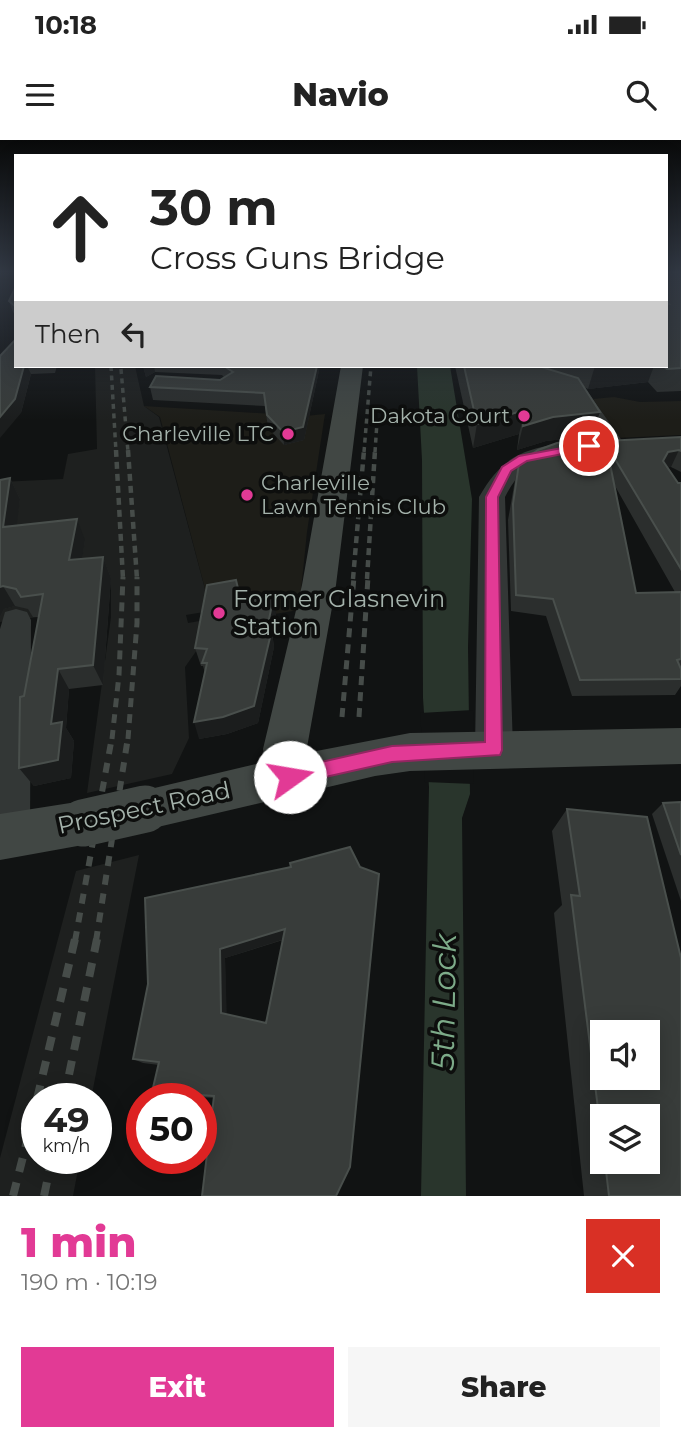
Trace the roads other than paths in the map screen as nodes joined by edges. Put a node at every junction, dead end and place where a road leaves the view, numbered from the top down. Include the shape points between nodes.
1 (352, 368) edge
2 (513, 368) edge
3 (16, 620) dead end
4 (681, 746) edge
5 (494, 750) junction
6 (290, 777) junction
7 (4, 836) edge

1 - 6 street via 319,584 284,749
2 - 5 street via 580,395 627,444 523,458 506,469 492,497
3 - 7 street
4 - 5 street, Prospect Road
5 - 6 street, Prospect Road via 410,752
6 - 7 street, Prospect Road, bridge

